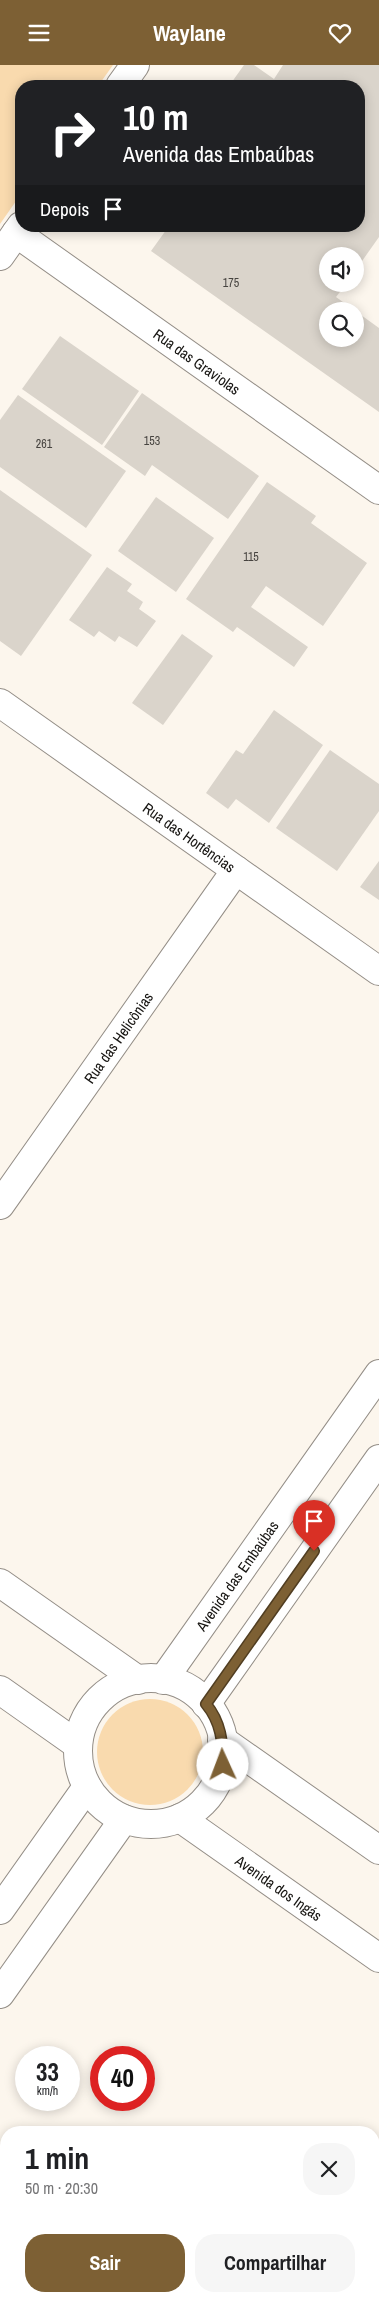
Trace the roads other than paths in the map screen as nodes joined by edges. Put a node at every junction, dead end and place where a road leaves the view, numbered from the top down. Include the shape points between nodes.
1 (135, 65) edge
2 (124, 80) edge
3 (18, 232) edge
4 (22, 232) edge
5 (0, 256) edge
6 (379, 489) edge
7 (0, 703) edge
8 (236, 871) junction
9 (379, 971) edge
10 (0, 1205) edge
11 (379, 1374) edge
12 (379, 1459) edge
13 (0, 1583) edge
14 (150, 1680) junction
15 (0, 1690) edge
16 (206, 1704) junction
17 (222, 1739) junction
18 (78, 1745) junction
19 (87, 1787) junction
20 (180, 1818) junction
21 (124, 1819) junction
22 (379, 1850) edge
23 (0, 1910) edge
24 (379, 1958) edge
25 (0, 1994) edge

1 - 2 street
3 - 5 street
4 - 6 street, Rua das Graviolas
7 - 8 street, Rua das Hortências
8 - 9 street, Rua das Hortências
8 - 10 street, Rua das Helicônias
11 - 14 street, Avenida das Embaúbas
12 - 16 street
13 - 14 street
14 - 16 street via 185,1686
14 - 18 street via 115,1688 100,1699 81,1729
15 - 18 street
16 - 17 street
17 - 20 street via 223,1765 216,1783 205,1801
17 - 22 street
18 - 19 street via 80,1767
19 - 21 street via 98,1802
19 - 23 street
20 - 21 street via 152,1825
20 - 24 street, Avenida dos Ingás
21 - 25 street

